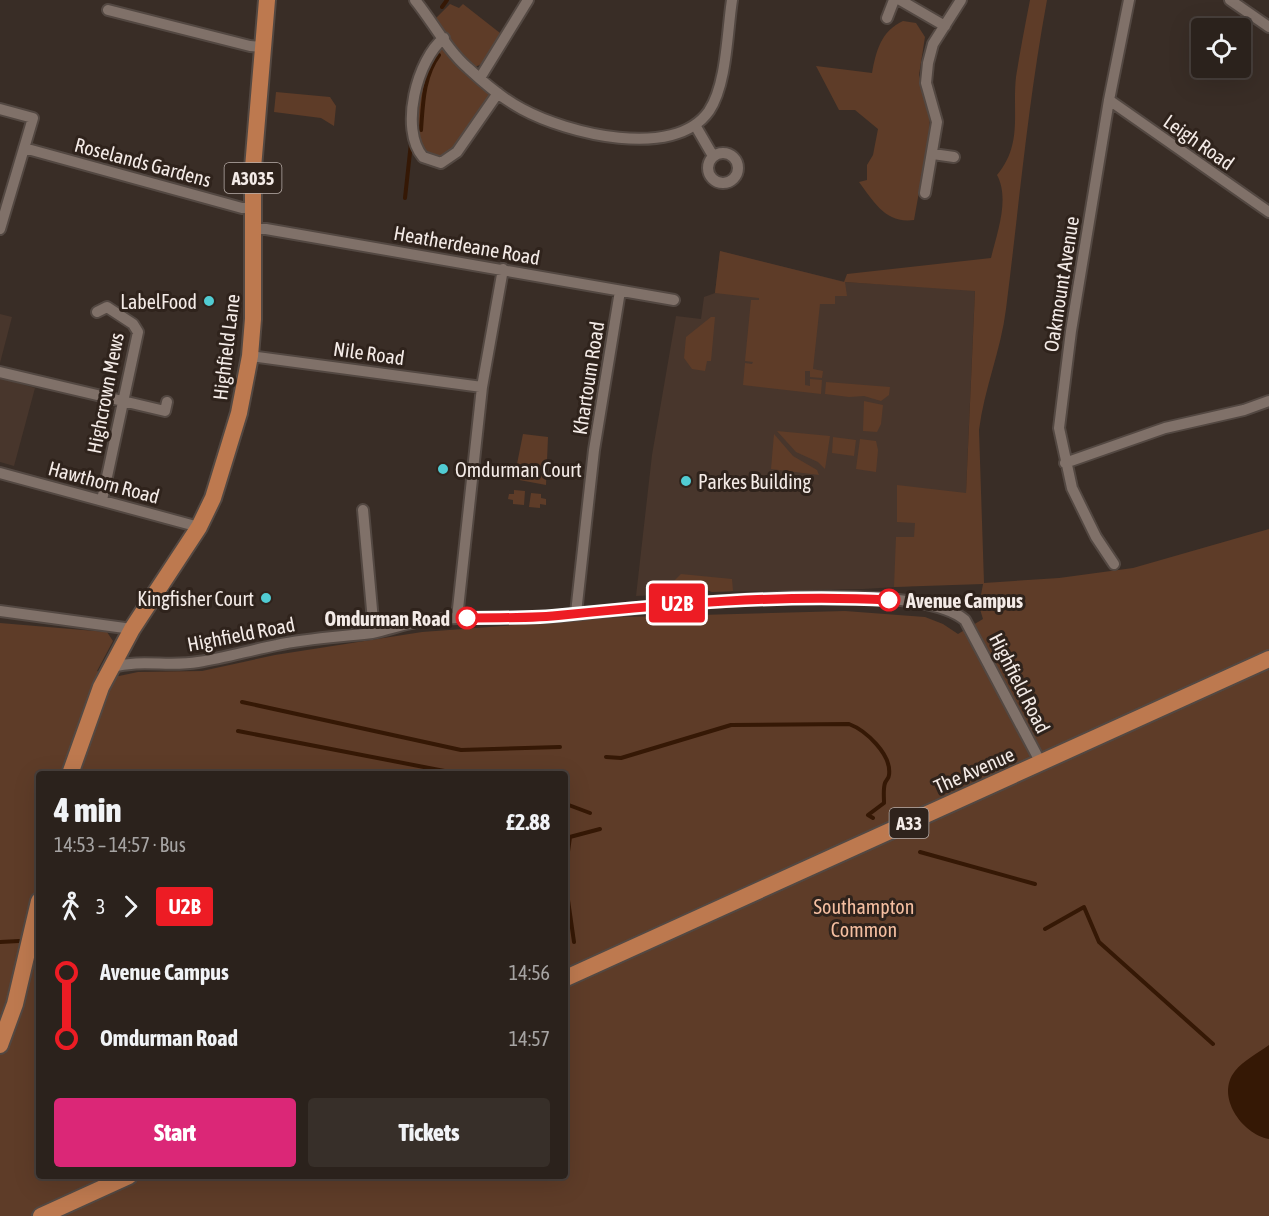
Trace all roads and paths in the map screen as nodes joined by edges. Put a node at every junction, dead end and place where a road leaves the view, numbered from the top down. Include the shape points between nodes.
1 (267, 0) edge
2 (415, 0) edge
3 (528, 0) edge
4 (732, 0) edge
5 (894, 0) edge
6 (900, 0) edge
7 (961, 0) edge
8 (1129, 0) edge
9 (1230, 0) edge
10 (108, 10) dead end
11 (887, 18) dead end
12 (945, 26) junction
13 (1269, 27) edge
14 (444, 38) junction
15 (265, 47) junction
16 (480, 78) junction
17 (498, 93) junction
18 (1109, 100) junction
19 (0, 109) edge
20 (694, 125) junction
21 (24, 148) junction
22 (933, 154) junction
23 (713, 156) dead end
24 (954, 157) dead end
25 (925, 193) dead end
26 (253, 208) junction
27 (1269, 212) edge
28 (0, 229) edge
29 (254, 230) junction
30 (503, 269) junction
31 (621, 291) junction
32 (674, 300) dead end
33 (105, 305) dead end
34 (250, 356) junction
35 (10, 362) dead end
36 (4, 372) edge
37 (483, 387) junction
38 (1269, 401) edge
39 (122, 402) junction
40 (167, 402) dead end
41 (1065, 463) junction
42 (0, 473) edge
43 (102, 500) junction
44 (363, 510) dead end
45 (199, 527) junction
46 (1114, 564) dead end
47 (0, 611) edge
48 (576, 614) junction
49 (457, 618) junction
50 (132, 629) junction
51 (374, 632) junction
52 (1269, 658) edge
53 (112, 667) junction
54 (1041, 763) junction
55 (71, 771) edge
56 (36, 914) edge
57 (568, 977) edge
58 (0, 1045) edge
59 (122, 1179) edge
60 (41, 1216) edge

1 - 15 main road, Highfield Lane / A3035
2 - 14 street
3 - 16 street
4 - 20 street via 717,94 709,111
5 - 11 street
6 - 12 street
7 - 12 street
8 - 18 street, Oakmount Avenue
9 - 13 street
10 - 15 street
12 - 22 street via 933,44 926,72 936,112
14 - 16 street via 461,62
14 - 17 street via 427,56 414,101 413,139 423,157 441,163 453,156
15 - 26 main road, Highfield Lane / A3035 via 254,145
16 - 17 street
17 - 20 street via 521,109 553,123 637,140 665,138
18 - 27 street, Leigh Road
18 - 41 street, Oakmount Avenue via 1059,428
19 - 21 street via 33,118
20 - 23 street
21 - 26 street, Roselands Gardens
21 - 28 street
22 - 24 street
22 - 25 street
26 - 29 main road, Highfield Lane / A3035
29 - 30 street, Heatherdeane Road
29 - 34 main road, Highfield Lane / A3035
30 - 31 street, Heatherdeane Road
30 - 37 street
31 - 32 street, Heatherdeane Road
31 - 48 street, Khartoum Road via 594,450
33 - 39 street, Highcrown Mews via 133,324 138,332
34 - 37 street, Nile Road
34 - 45 main road, Highfield Lane / A3035 via 219,483
35 - 36 street
36 - 39 street
37 - 49 street
38 - 41 street via 1165,428
39 - 40 street via 165,411
39 - 43 street, Highcrown Mews
41 - 46 street, Oakmount Avenue via 1081,509
42 - 43 street, Hawthorn Road
43 - 45 street, Hawthorn Road
44 - 51 street
45 - 50 main road, Highfield Lane / A3035
47 - 50 street
48 - 49 street, Highfield Road
48 - 54 street, Highfield Road via 740,600 852,598 902,601 959,614 973,630
49 - 51 street, Highfield Road
50 - 53 main road, Highfield Lane / A3035
51 - 53 street, Highfield Road via 299,641 196,663 139,662
52 - 54 main road, The Avenue / A33
53 - 55 main road, A3035 via 94,704
54 - 57 main road, The Avenue / A33
56 - 58 main road via 15,1004
59 - 60 main road

